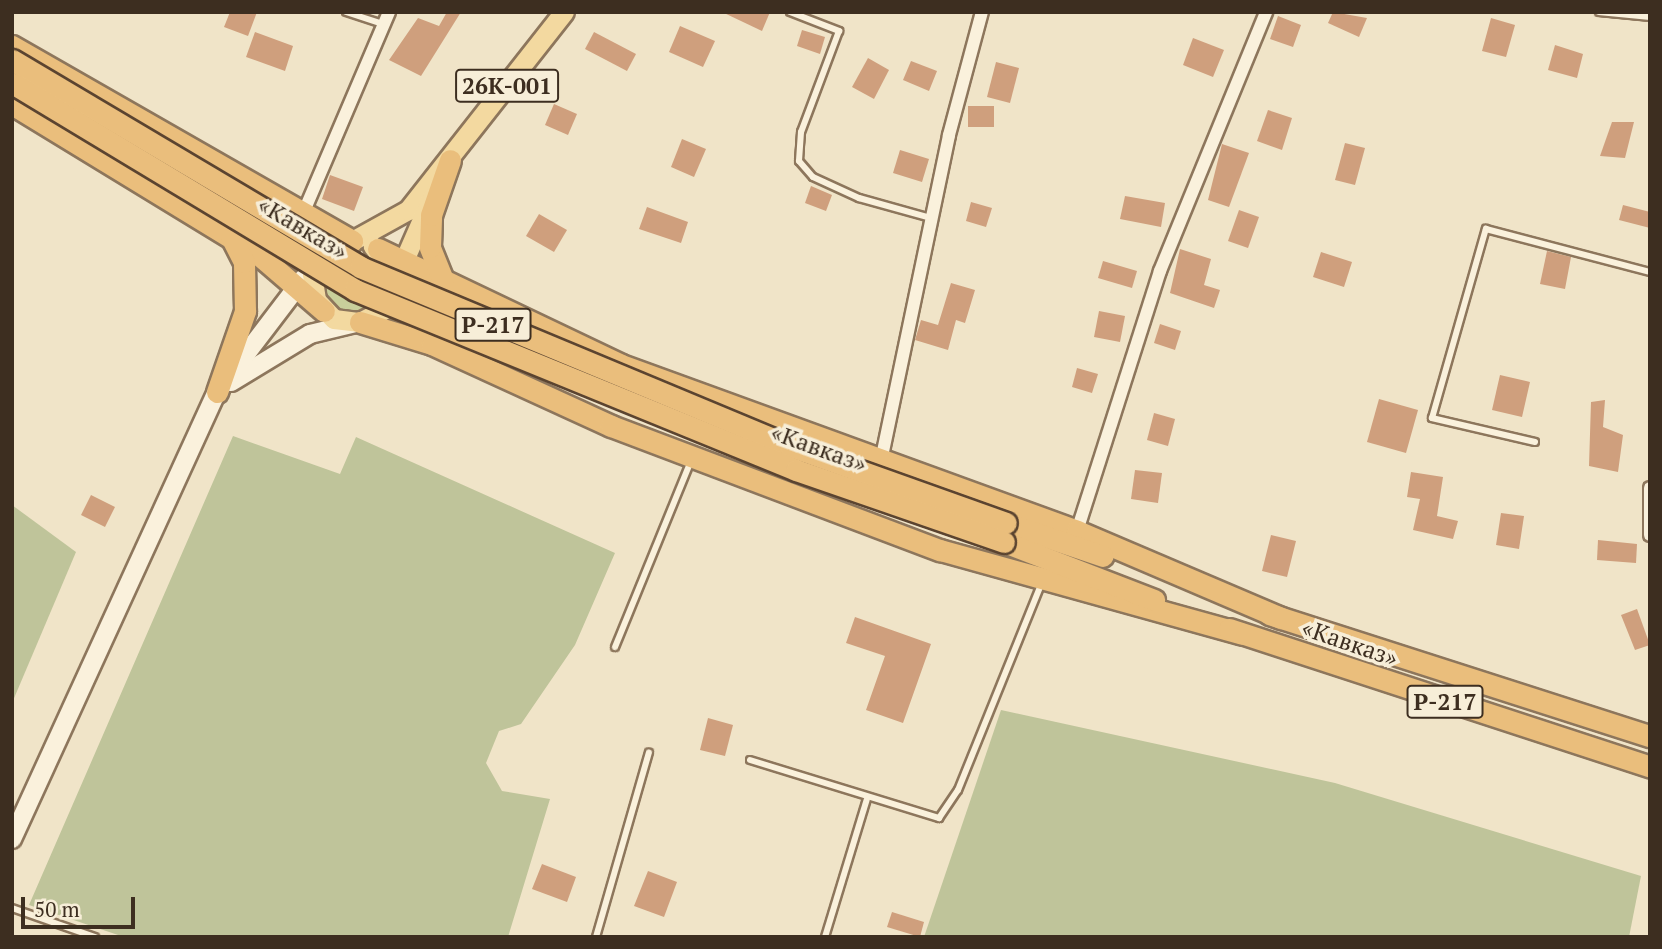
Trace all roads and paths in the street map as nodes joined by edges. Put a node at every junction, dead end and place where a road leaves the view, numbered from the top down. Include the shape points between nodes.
1 (346, 12) edge
2 (564, 12) edge
3 (790, 12) edge
4 (982, 12) edge
5 (1266, 12) edge
6 (1599, 12) edge
7 (1650, 17) edge
8 (387, 18) edge
9 (12, 46) edge
10 (12, 60) edge
11 (12, 83) edge
12 (12, 104) edge
13 (450, 160) junction
14 (302, 216) junction
15 (931, 218) junction
16 (232, 238) junction
17 (349, 241) junction
18 (377, 249) junction
19 (317, 261) junction
20 (404, 261) junction
21 (1650, 272) edge
22 (443, 280) junction
23 (394, 286) junction
24 (295, 289) junction
25 (324, 311) junction
26 (360, 322) junction
27 (216, 392) junction
28 (1535, 442) dead end
29 (693, 457) junction
30 (881, 461) junction
31 (1650, 488) edge
32 (1077, 531) junction
33 (1005, 533) junction
34 (1650, 535) edge
35 (1042, 582) junction
36 (1281, 618) junction
37 (1242, 634) junction
38 (615, 647) dead end
39 (1650, 736) edge
40 (649, 752) dead end
41 (750, 760) dead end
42 (1650, 766) edge
43 (867, 799) junction
44 (12, 839) edge
45 (12, 908) edge
46 (95, 937) edge
47 (596, 937) edge
48 (825, 937) edge

1 - 8 lane
2 - 13 main road, 26К-001
3 - 15 lane via 839,31 801,132 799,161 813,177 859,198
4 - 15 street
5 - 32 street via 1160,271
6 - 7 lane
8 - 14 street
9 - 14 highway, «Кавказ»
10 - 33 highway, «Кавказ» / Р-217, bridge via 360,267
11 - 33 highway, «Кавказ» / Р-217, bridge via 355,290 796,470
12 - 16 highway
13 - 17 main road via 408,210
13 - 20 main road
13 - 22 highway via 431,215 429,247
14 - 17 highway, «Кавказ»
15 - 30 street
16 - 24 highway
16 - 27 highway via 244,262 245,310
17 - 18 main road
17 - 19 main road
18 - 20 highway
18 - 23 main road
19 - 24 main road
19 - 25 main road via 312,287
20 - 22 highway
20 - 23 main road
21 - 28 lane via 1486,229 1432,418
22 - 30 highway, Р-217 via 621,365
23 - 26 main road via 383,310
24 - 25 highway
24 - 27 main road
25 - 26 main road
26 - 27 main road via 300,339
26 - 29 highway via 432,344
27 - 44 main road
29 - 35 highway
29 - 38 lane
30 - 32 highway, Р-217
31 - 34 street
32 - 36 highway, Р-217
33 - 36 highway, «Кавказ» / Р-217
33 - 37 highway, «Кавказ» / Р-217
35 - 37 highway
35 - 43 lane via 958,790 939,818
36 - 39 highway, «Кавказ» / Р-217
37 - 42 highway, «Кавказ» / Р-217
40 - 47 lane
41 - 43 lane
43 - 48 lane
45 - 46 lane

